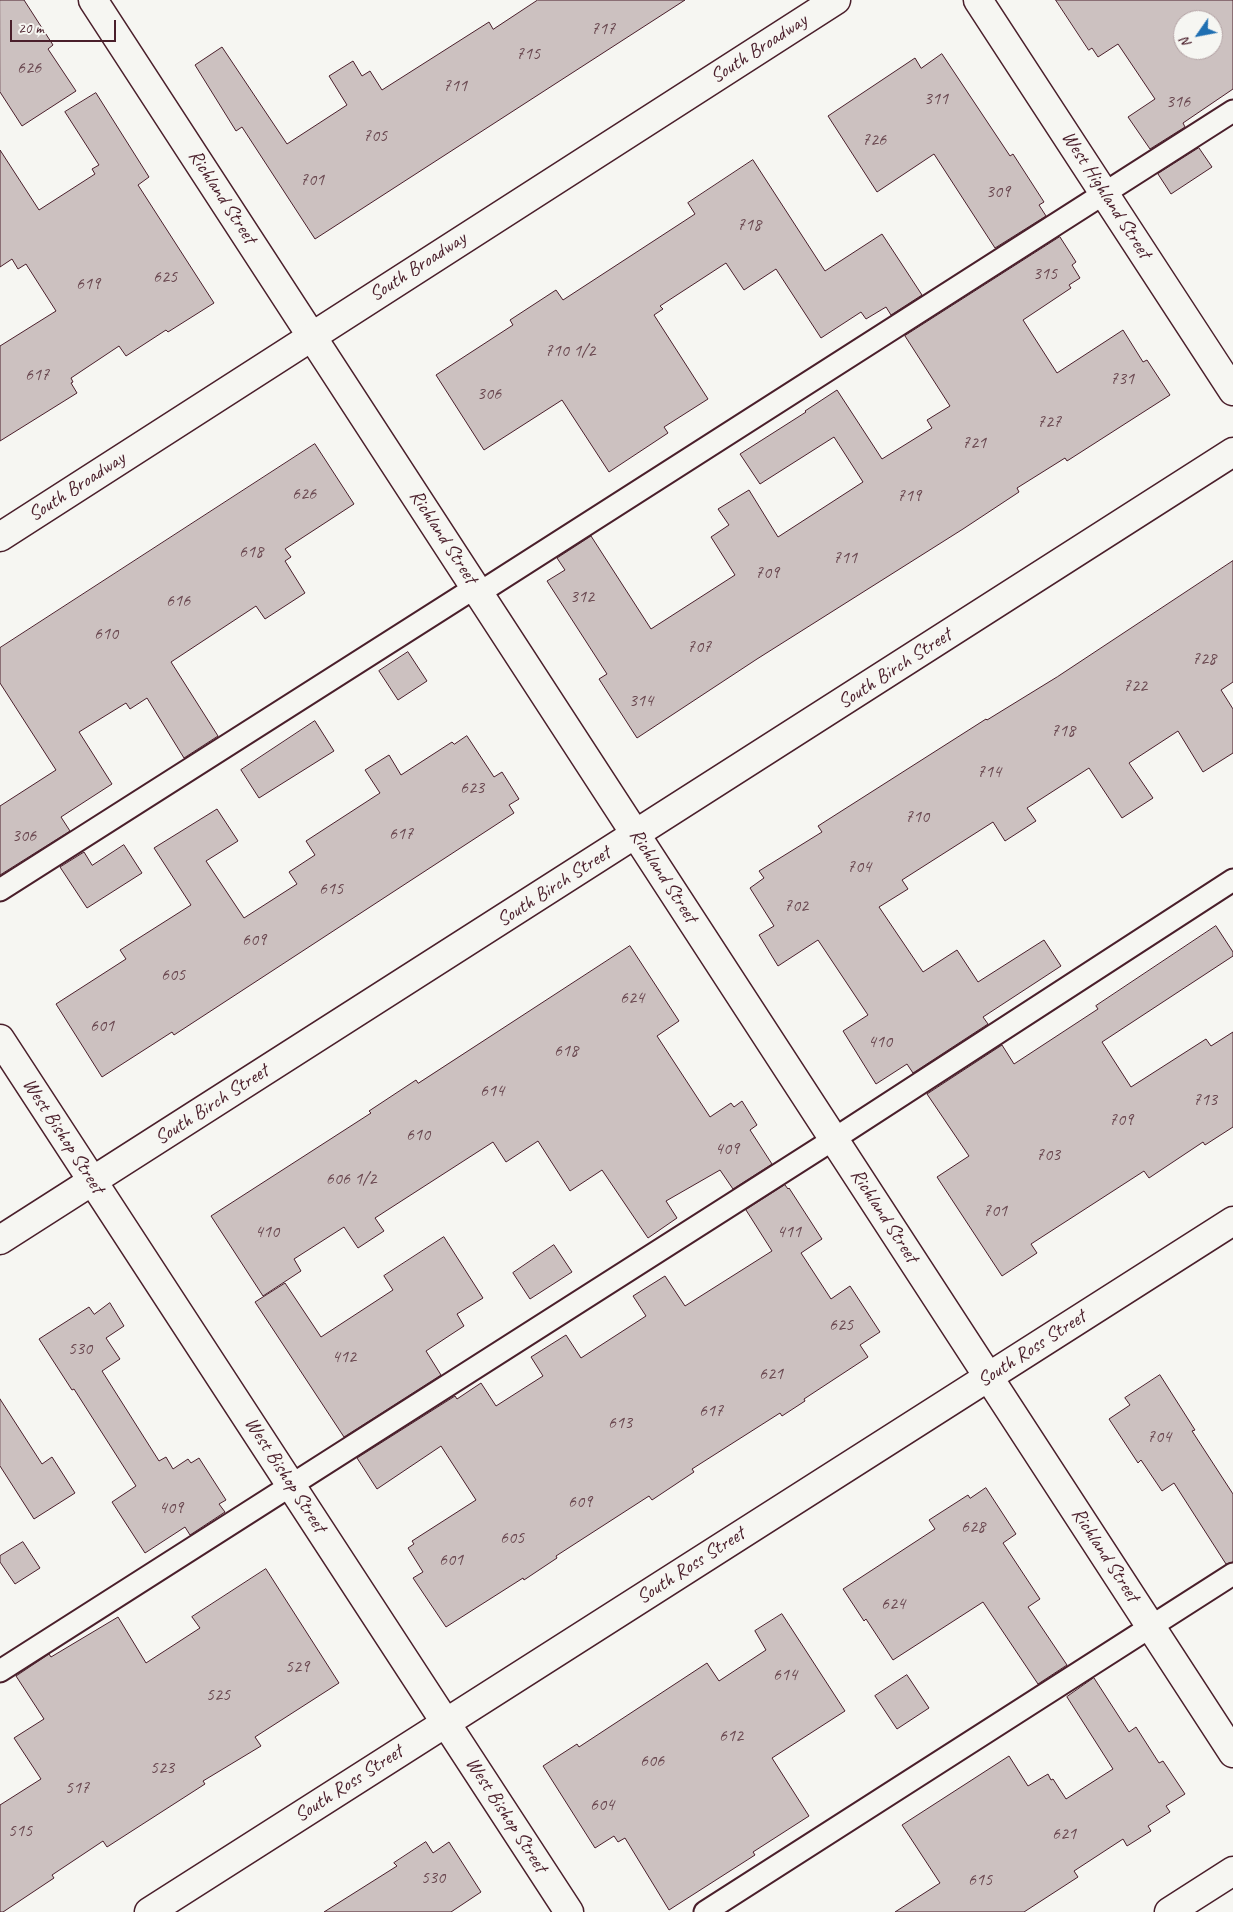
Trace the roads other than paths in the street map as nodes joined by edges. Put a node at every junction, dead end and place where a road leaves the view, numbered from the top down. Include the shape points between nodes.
1 (93, 0) edge
2 (836, 0) edge
3 (978, 0) edge
4 (1233, 111) edge
5 (1104, 193) junction
6 (311, 336) junction
7 (1233, 391) edge
8 (1233, 452) edge
9 (0, 536) edge
10 (477, 590) junction
11 (636, 834) junction
12 (1233, 880) edge
13 (0, 890) edge
14 (0, 1039) edge
15 (834, 1139) junction
16 (93, 1181) junction
17 (1233, 1221) edge
18 (0, 1240) edge
19 (988, 1377) junction
20 (291, 1485) junction
21 (1233, 1574) edge
22 (1151, 1626) junction
23 (0, 1671) edge
24 (446, 1723) junction
25 (1233, 1753) edge
26 (1233, 1871) edge
27 (149, 1912) edge
28 (569, 1912) edge
29 (705, 1912) edge
30 (1169, 1912) edge

1 - 6 street, Richland Street
2 - 6 street, South Broadway
3 - 5 street, West Highland Street
4 - 5 lane
5 - 7 street, West Highland Street
5 - 10 lane
6 - 9 street, South Broadway
6 - 10 street, Richland Street
8 - 11 street, South Birch Street
10 - 11 street, Richland Street
10 - 13 lane
11 - 15 street, Richland Street
11 - 16 street, South Birch Street
12 - 15 lane
14 - 16 street, West Bishop Street
15 - 19 street, Richland Street
15 - 20 lane
16 - 18 street, South Birch Street
16 - 20 street, West Bishop Street
17 - 19 street, South Ross Street
19 - 22 street, Richland Street
19 - 24 street, South Ross Street
20 - 23 lane
20 - 24 street, West Bishop Street
21 - 22 lane
22 - 25 street, Richland Street
22 - 29 lane
24 - 27 street, South Ross Street
24 - 28 street, West Bishop Street
26 - 30 street

